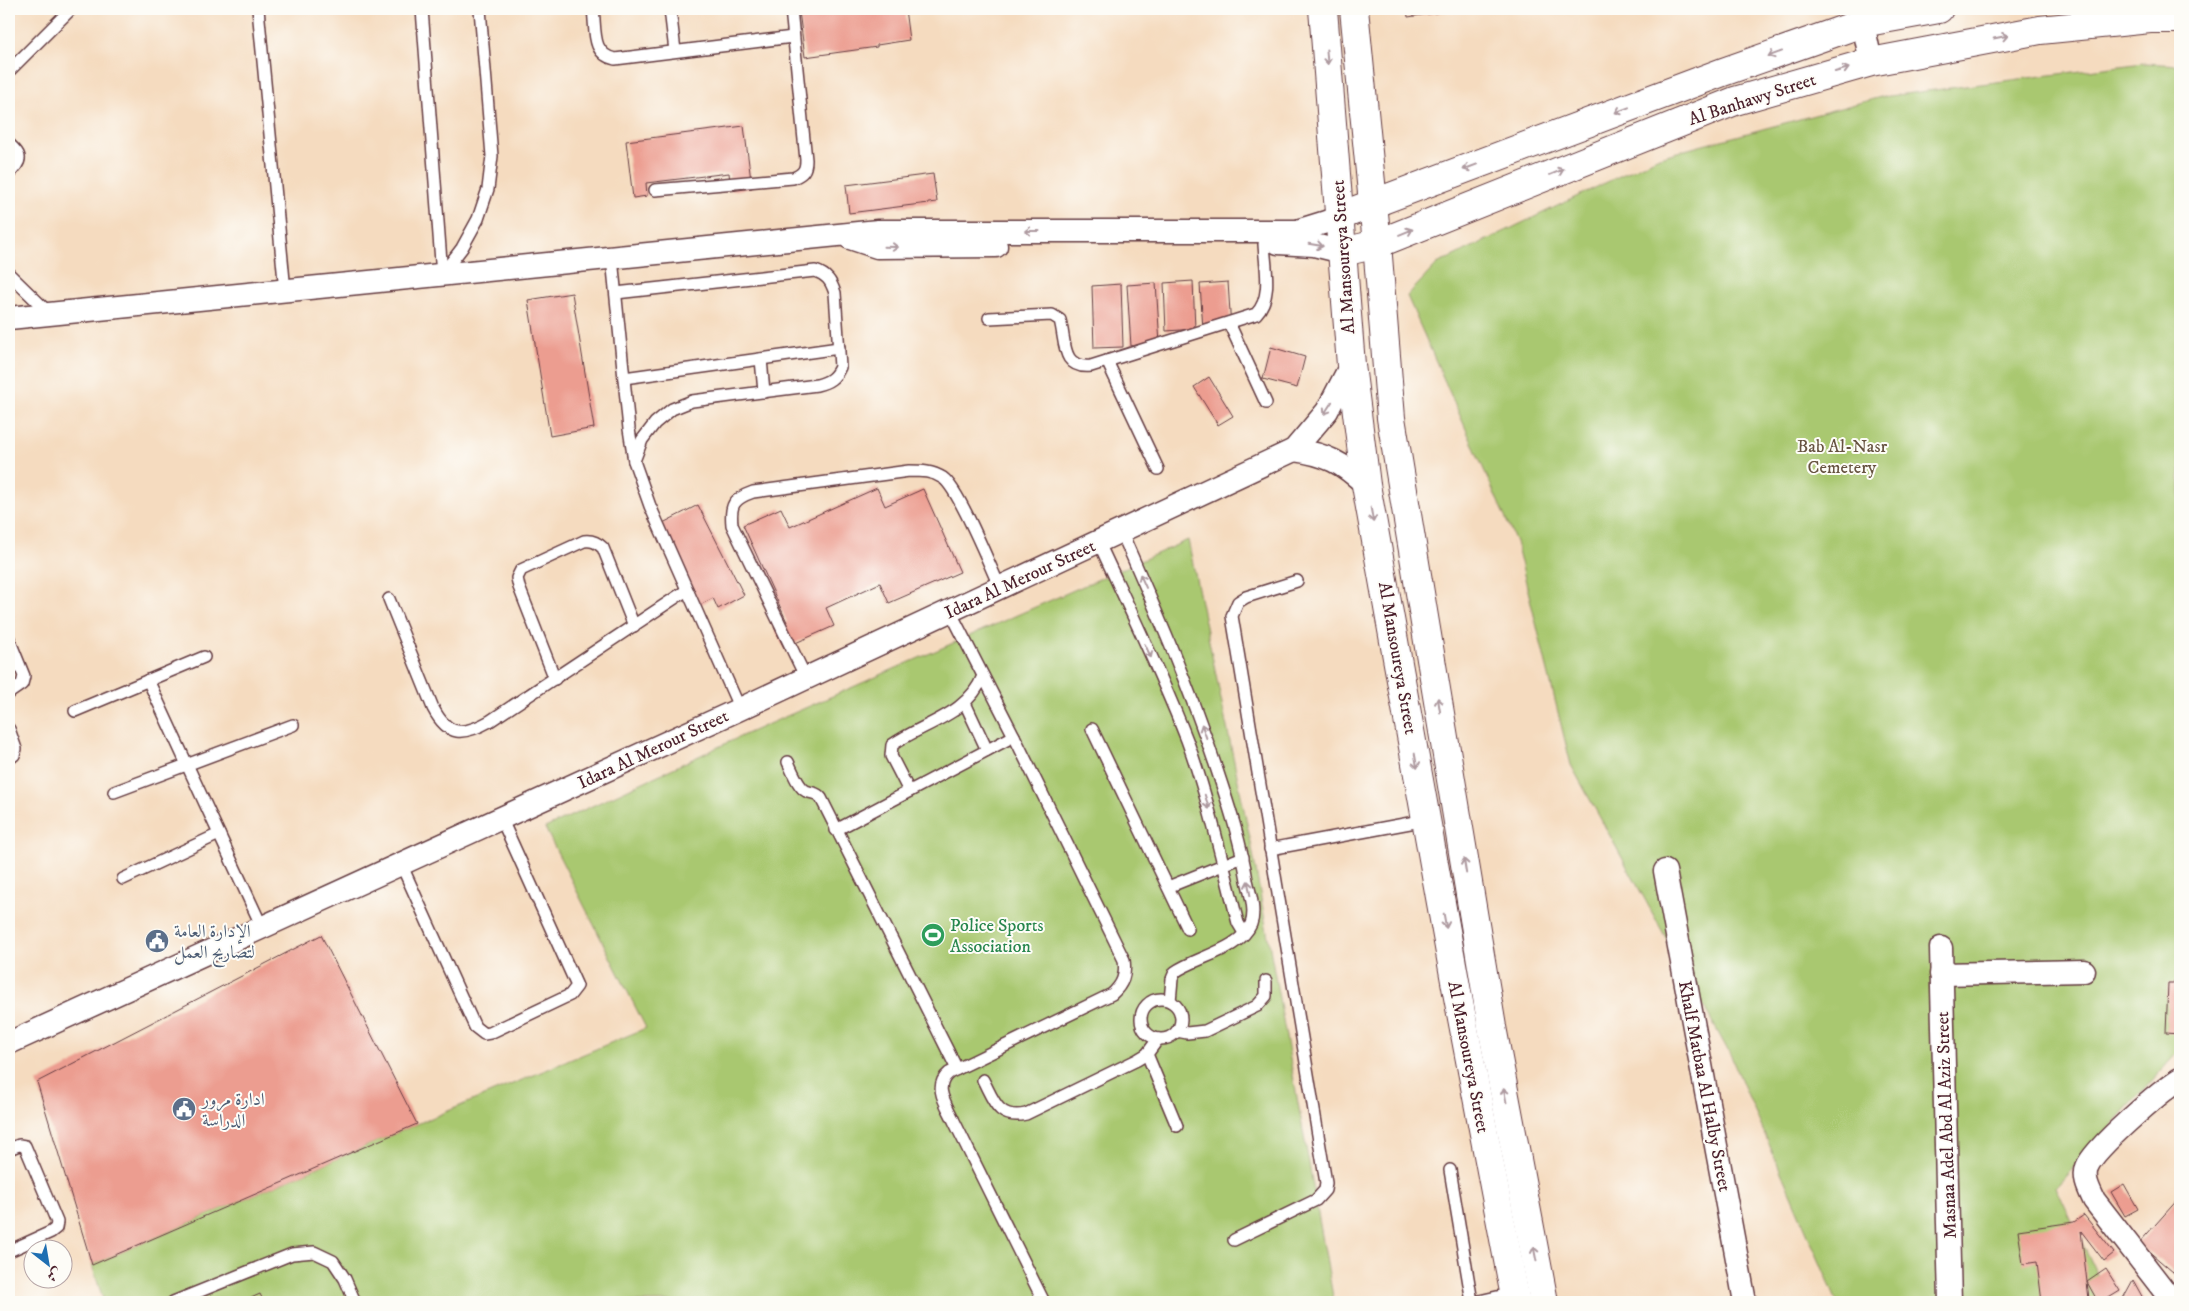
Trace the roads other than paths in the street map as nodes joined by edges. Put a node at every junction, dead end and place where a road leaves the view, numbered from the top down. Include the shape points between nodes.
1 (71, 9) edge
2 (258, 9) edge
3 (422, 9) edge
4 (480, 9) edge
5 (593, 9) edge
6 (670, 9) edge
7 (791, 9) edge
8 (1323, 9) edge
9 (1354, 9) edge
10 (1940, 9) edge
11 (1861, 16) edge
12 (2180, 19) edge
13 (793, 37) junction
14 (675, 52) junction
15 (1871, 62) junction
16 (9, 72) edge
17 (9, 144) edge
18 (9, 174) edge
19 (655, 190) dead end
20 (1373, 204) junction
21 (1340, 216) junction
22 (844, 236) junction
23 (1264, 244) junction
24 (1377, 244) junction
25 (1343, 252) junction
26 (612, 258) junction
27 (9, 274) edge
28 (442, 275) junction
29 (285, 291) junction
30 (616, 293) junction
31 (12, 314) edge
32 (50, 314) junction
33 (989, 318) dead end
34 (1229, 323) junction
35 (839, 348) junction
36 (761, 359) junction
37 (1107, 361) junction
38 (1351, 365) junction
39 (624, 378) junction
40 (764, 392) junction
41 (1266, 404) dead end
42 (1391, 418) junction
43 (1358, 423) junction
44 (1294, 450) junction
45 (634, 461) junction
46 (1158, 469) dead end
47 (1366, 485) junction
48 (1121, 531) junction
49 (1099, 542) junction
50 (1297, 581) dead end
51 (1000, 588) junction
52 (687, 590) junction
53 (389, 599) dead end
54 (950, 611) junction
55 (634, 626) junction
56 (9, 639) edge
57 (204, 657) dead end
58 (983, 676) junction
59 (806, 678) junction
60 (555, 679) junction
61 (148, 680) junction
62 (9, 693) edge
63 (965, 703) junction
64 (740, 709) junction
65 (75, 710) dead end
66 (293, 725) dead end
67 (9, 729) edge
68 (1092, 729) dead end
69 (1014, 736) junction
70 (988, 750) junction
71 (9, 759) edge
72 (788, 762) dead end
73 (187, 765) junction
74 (114, 792) dead end
75 (909, 792) junction
76 (1457, 815) junction
77 (501, 818) junction
78 (1427, 819) junction
79 (836, 830) junction
80 (219, 834) junction
81 (1270, 849) junction
82 (1243, 858) junction
83 (402, 864) junction
84 (1224, 865) junction
85 (1665, 870) dead end
86 (123, 879) dead end
87 (1168, 887) junction
88 (262, 927) junction
89 (1188, 929) dead end
90 (1244, 933) junction
91 (1941, 948) dead end
92 (2084, 971) dead end
93 (1942, 974) junction
94 (1266, 981) dead end
95 (1170, 1001) junction
96 (1177, 1031) junction
97 (1158, 1039) junction
98 (9, 1043) edge
99 (1147, 1054) junction
100 (958, 1069) junction
101 (2180, 1079) edge
102 (983, 1080) dead end
103 (1177, 1126) dead end
104 (9, 1149) edge
105 (1450, 1170) dead end
106 (1234, 1240) dead end
107 (9, 1251) edge
108 (1543, 1296) edge
109 (1515, 1298) edge
110 (173, 1302) edge
111 (355, 1302) edge
112 (1044, 1302) edge
113 (1473, 1302) edge
114 (1745, 1302) edge
115 (1950, 1302) edge
116 (2173, 1302) edge

1 - 16 lane
2 - 29 lane
3 - 28 lane
4 - 28 lane via 492,156 488,189 478,220
5 - 14 lane via 598,49 605,57 615,59
6 - 14 lane
7 - 13 lane
8 -> 21 main road, Al Mansoureya Street
9 - 20 main road, Al Mansoureya Street
10 - 11 main road, Al Banhawy Street
11 - 15 street
11 -> 20 main road, Al Banhawy Street via 1724,72
15 -> 12 main road, Al Banhawy Street via 2040,30
13 - 14 lane
13 - 19 lane via 806,160 806,168 801,175
24 -> 15 main road, Al Banhawy Street via 1734,100
17 - 18 lane via 20,159
20 - 21 main road, Al Banhawy Street
20 - 24 main road, Al Mansoureya Street
21 -> 22 street via 1297,231 896,231
21 - 25 main road, Al Mansoureya Street
22 -> 23 street via 877,247 896,248
22 - 26 street via 817,236
23 -> 25 street via 1298,243
23 - 34 lane via 1266,297 1263,307 1256,314
24 - 25 main road, Al Banhawy Street
24 - 42 main road, Al Mansoureya Street
25 - 38 main road, Al Mansoureya Street
26 - 28 street
26 - 30 lane
27 - 32 lane
28 - 29 street
29 - 32 street
30 - 35 lane via 815,271 824,274 832,283
30 - 39 lane
31 - 32 street
33 - 37 lane via 1052,315 1060,320 1071,362 1080,367
34 - 37 lane
34 - 41 lane
35 - 36 lane
35 - 40 lane via 840,367 836,376 827,382
36 - 39 lane
36 - 40 lane
37 - 46 lane
38 - 43 main road, Al Mansoureya Street
38 -> 44 street, Idara Al Merour Street via 1327,411
39 - 45 lane
40 - 45 lane via 692,401 672,409 642,440
42 - 43 main road
76 -> 42 main road, Al Mansoureya Street
43 - 47 main road, Al Mansoureya Street
44 - 47 street via 1334,460
44 - 48 street, Idara Al Merour Street
45 - 52 lane
47 -> 78 main road, Al Mansoureya Street
48 - 49 street, Idara Al Merour Street
82 -> 48 lane via 1225,794 1182,672
49 - 51 street, Idara Al Merour Street
49 -> 84 lane via 1186,740 1208,802
50 - 81 lane via 1246,597 1238,602 1232,616
51 - 54 street, Idara Al Merour Street
51 - 59 lane via 955,492 944,478 928,471 753,492 739,498 730,510 732,525
52 - 55 lane
52 - 64 lane
53 - 60 lane via 441,724 457,732 475,730
54 - 58 lane
54 - 59 street, Idara Al Merour Street
55 - 60 lane
55 - 60 lane via 603,548 598,543 584,541 521,570 517,578 519,587
56 - 62 lane via 24,676 22,684
57 - 61 lane
58 - 63 lane
58 - 69 lane
59 - 64 street, Idara Al Merour Street
61 - 65 lane
61 - 73 lane
63 - 70 lane
63 - 75 lane via 892,745 891,756
64 - 77 street, Idara Al Merour Street
66 - 73 lane
67 - 71 lane via 16,749
68 - 87 lane
69 - 70 lane
69 - 100 lane via 1126,969 1124,979 1112,994
70 - 75 lane
72 - 79 lane via 802,788 821,798
73 - 74 lane
73 - 80 lane
75 - 79 lane
76 - 78 main road
108 -> 76 main road, Al Mansoureya Street via 1492,1027
77 - 83 street, Idara Al Merour Street
77 - 83 lane via 577,986 570,995 490,1033 484,1034 475,1027
78 - 81 lane
78 -> 109 main road, Al Mansoureya Street
79 - 100 lane
80 - 86 lane
80 - 88 lane
81 - 106 lane via 1326,1183 1325,1190 1316,1200
82 - 84 lane
90 -> 82 lane via 1250,927 1253,910
83 - 88 street, Idara Al Merour Street
84 - 87 lane
84 - 90 lane via 1238,923
85 - 114 street, Khalf Matbaa Al Halby Street
87 - 89 lane
88 - 98 street, Idara Al Merour Street
90 - 95 lane via 1232,944 1175,972
91 - 93 street, Masnaa Adel Abd Al Aziz Street
92 - 93 street
93 - 115 street, Masnaa Adel Abd Al Aziz Street
94 - 96 lane via 1266,996 1257,1006 1205,1031
95 - 96 lane via 1180,1014 1181,1023
95 - 97 lane via 1153,1001 1142,1013 1144,1030
96 - 97 lane via 1169,1038
97 - 99 lane
99 - 102 lane via 1016,1116 999,1109
99 - 103 lane
100 - 112 lane via 943,1078 941,1093
101 - 116 street via 2165,1088 2096,1152 2087,1167 2086,1184 2094,1200
104 - 107 lane via 25,1146 57,1222 51,1232
105 - 113 lane
108 - 109 main road
109 - 113 lane
110 - 111 lane via 292,1254 314,1252 333,1261 346,1279

